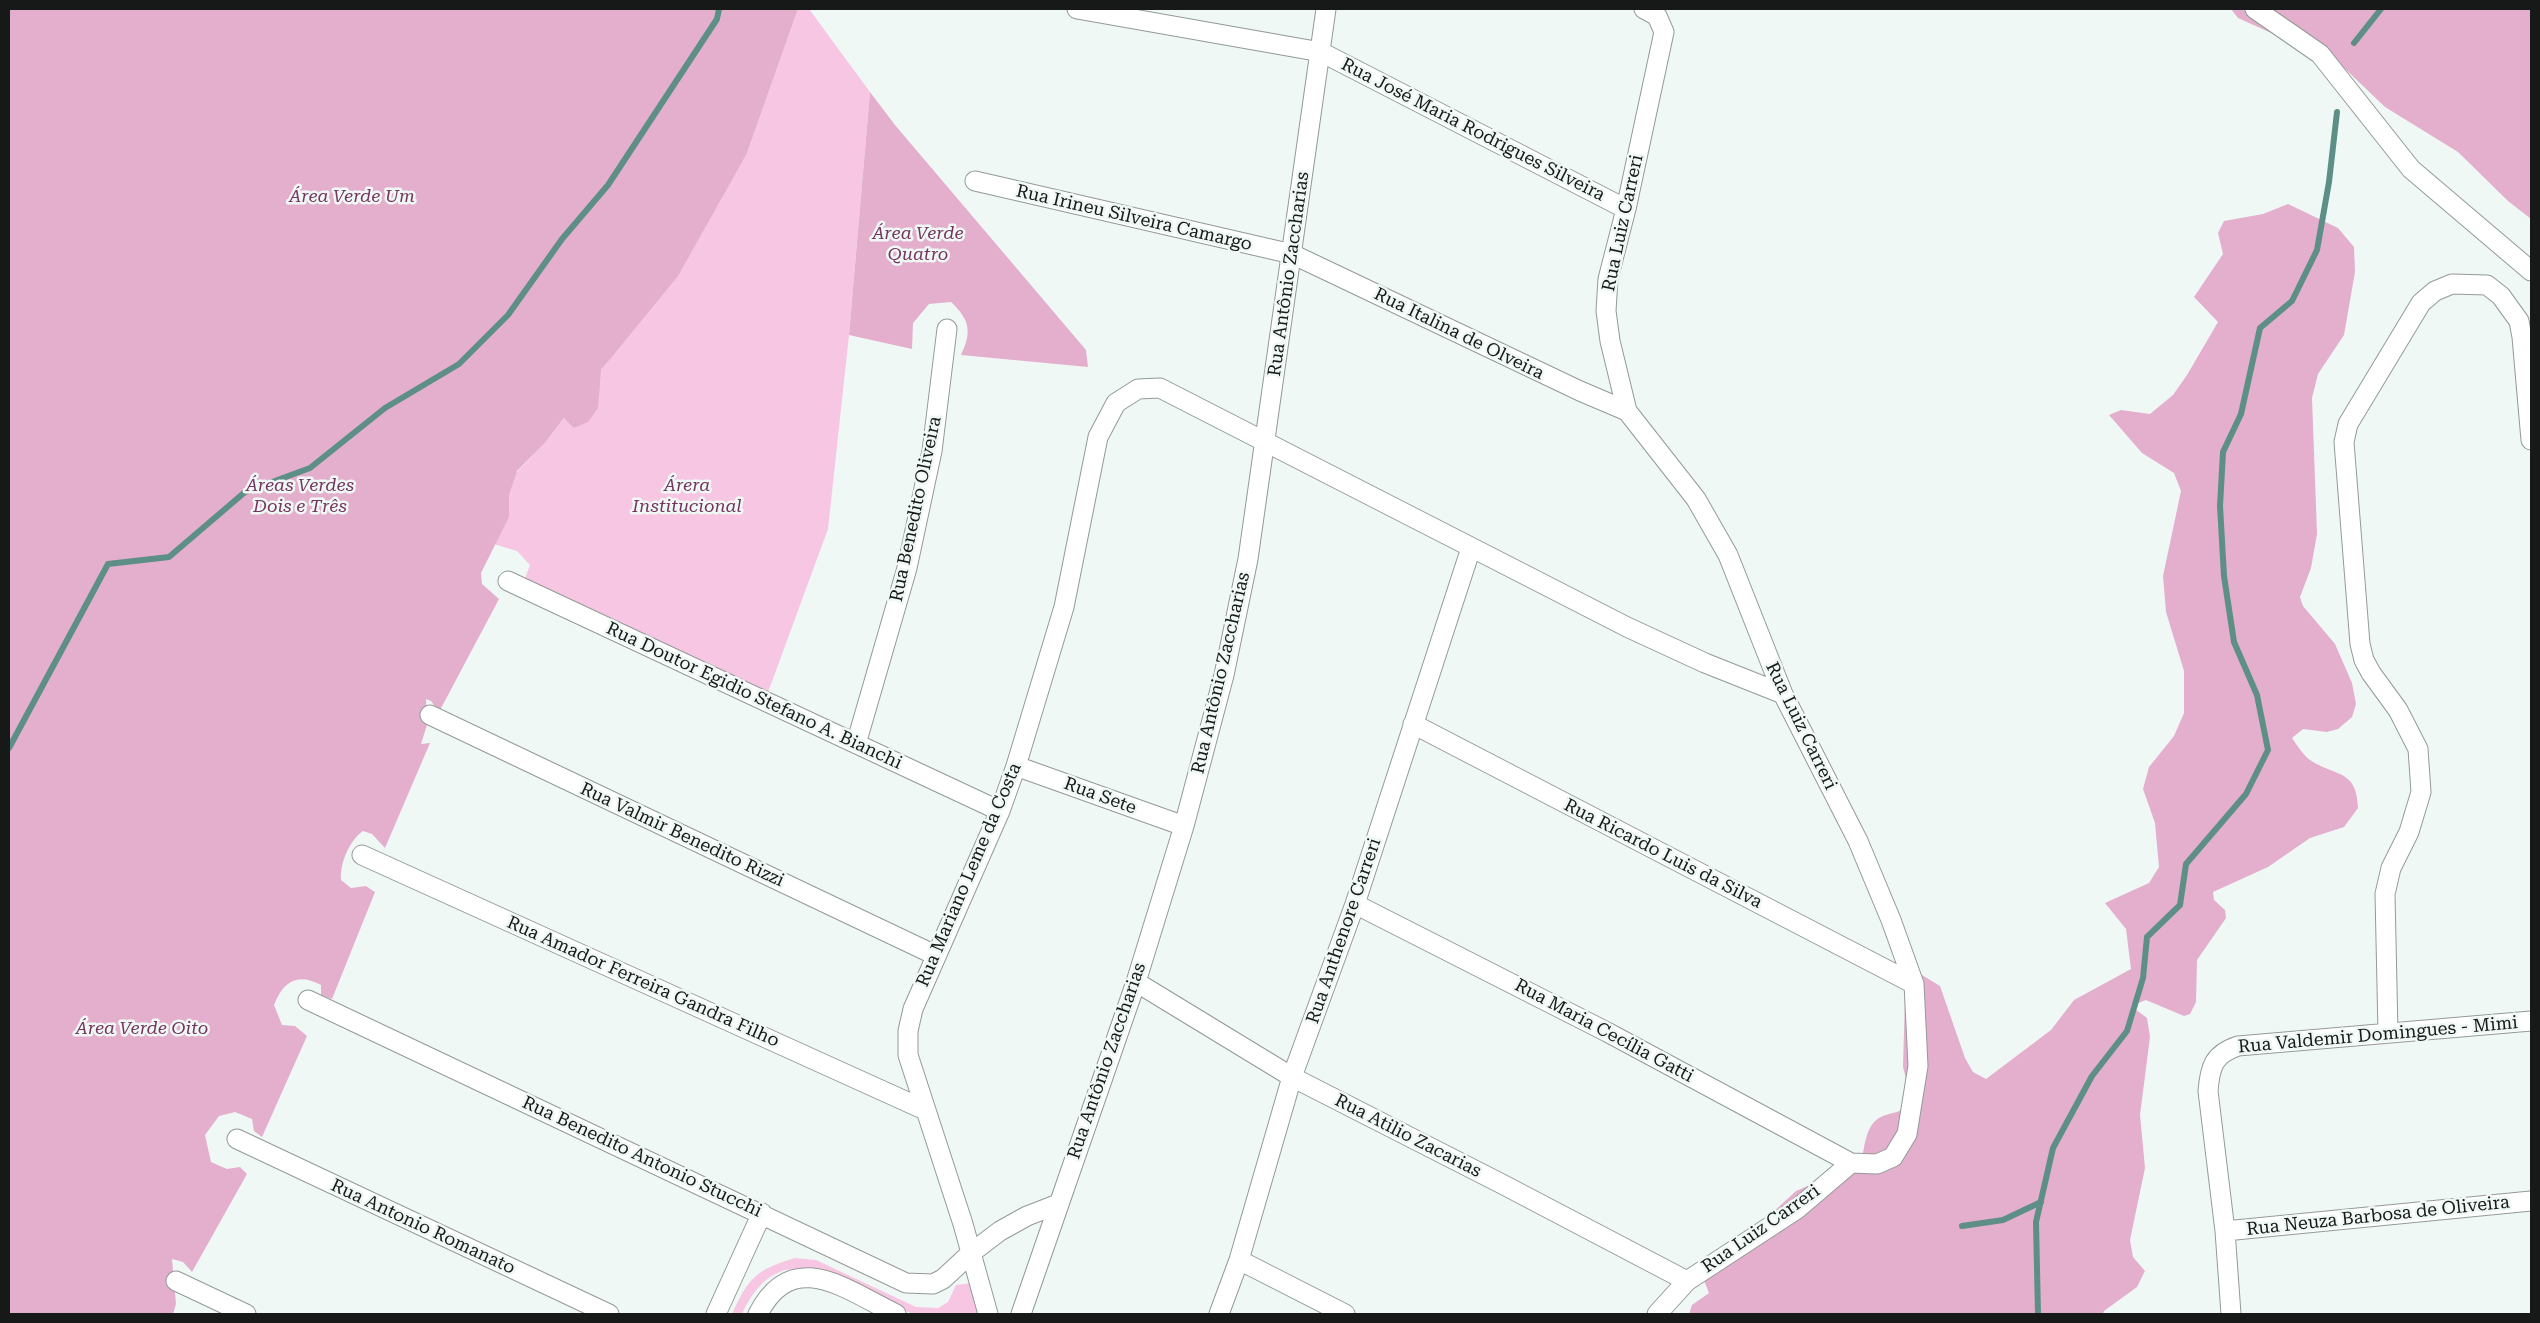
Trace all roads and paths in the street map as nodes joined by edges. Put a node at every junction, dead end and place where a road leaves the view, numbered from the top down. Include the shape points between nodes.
1 (1077, 9) edge
2 (1326, 9) edge
3 (2255, 9) edge
4 (1647, 10) edge
5 (1321, 52) junction
6 (975, 182) dead end
7 (1626, 209) junction
8 (1292, 254) junction
9 (2531, 271) edge
10 (947, 329) dead end
11 (1627, 411) junction
12 (2531, 440) edge
13 (1264, 443) junction
14 (1471, 548) junction
15 (508, 581) dead end
16 (1783, 694) junction
17 (430, 715) dead end
18 (1413, 724) junction
19 (856, 744) junction
20 (1016, 766) junction
21 (1000, 811) junction
22 (1184, 826) junction
23 (362, 855) dead end
24 (1355, 904) junction
25 (935, 955) junction
26 (1136, 982) junction
27 (1914, 984) junction
28 (308, 1000) dead end
29 (2531, 1021) edge
30 (2388, 1033) junction
31 (1292, 1078) junction
32 (925, 1110) junction
33 (237, 1139) dead end
34 (1851, 1163) junction
35 (2531, 1201) edge
36 (1058, 1204) junction
37 (762, 1213) junction
38 (2225, 1231) junction
39 (971, 1253) junction
40 (1239, 1260) junction
41 (176, 1281) dead end
42 (1686, 1281) junction
43 (246, 1314) edge
44 (609, 1314) edge
45 (716, 1314) edge
46 (758, 1314) edge
47 (896, 1314) edge
48 (988, 1314) edge
49 (1020, 1314) edge
50 (1219, 1314) edge
51 (1345, 1314) edge
52 (1657, 1314) edge
53 (2231, 1314) edge

1 - 5 street, Rua José Maria Rodrigues Silveira
2 - 5 street, Rua Antônio Zaccharias
3 - 9 street via 2320,54 2411,169
4 - 7 street, Rua Luiz Carreri via 1661,21 1664,32
5 - 7 street, Rua José Maria Rodrigues Silveira
5 - 8 street, Rua Antônio Zaccharias
6 - 8 street, Rua Irineu Silveira Camargo
7 - 11 street, Rua Luiz Carreri via 1608,279 1606,311
8 - 11 street, Rua Italina de Olveira
8 - 13 street, Rua Antônio Zaccharias
10 - 19 street, Rua Benedito Oliveira via 932,451 907,568
11 - 16 street, Rua Luiz Carreri via 1696,499 1728,555
12 - 30 street via 2519,321 2502,296 2487,286 2452,284 2435,291 2421,303 2348,424 2344,442 2360,644 2364,660 2398,710 2418,749 2421,792 2409,832 2391,868 2385,894
13 - 14 street
13 - 20 street, Rua Mariano Leme da Costa via 1160,388 1138,389 1116,403 1098,437 1064,607
13 - 22 street, Rua Antônio Zaccharias via 1248,559 1224,675
14 - 16 street via 1627,627
14 - 18 street, Rua Anthenore Carreri
15 - 19 street, Rua Doutor Egidio Stefano A. Bianchi
16 - 27 street, Rua Luiz Carreri via 1858,841
17 - 25 street, Rua Valmir Benedito Rizzi
18 - 24 street, Rua Anthenore Carreri
18 - 27 street, Rua Ricardo Luis da Silva
19 - 21 street, Rua Doutor Egidio Stefano A. Bianchi
20 - 21 street, Rua Mariano Leme da Costa
20 - 22 street, Rua Sete
21 - 25 street, Rua Mariano Leme da Costa
22 - 26 street, Rua Antônio Zaccharias
23 - 32 street, Rua Amador Ferreira Gandra Filho
24 - 31 street, Rua Anthenore Carreri
24 - 34 street, Rua Maria Cecília Gatti via 1607,1032
25 - 32 street, Rua Mariano Leme da Costa via 912,1009 908,1031 908,1055
26 - 31 street, Rua Atilio Zacarias
26 - 36 street, Rua Antônio Zaccharias
27 - 34 street, Rua Luiz Carreri via 1918,1066 1906,1134 1893,1157 1877,1164
28 - 37 street, Rua Benedito Antonio Stucchi
29 - 30 street, Rua Valdemir Domingues - Mimi
30 - 38 street, Rua Valdemir Domingues - Mimi via 2238,1046 2225,1050 2215,1059 2208,1091
31 - 40 street, Rua Anthenore Carreri
31 - 42 street, Rua Atilio Zacarias
32 - 39 street, Rua Mariano Leme da Costa
33 - 44 street, Rua Antonio Romanato
34 - 42 street, Rua Luiz Carreri via 1797,1209
35 - 38 street, Rua Neuza Barbosa de Oliveira
36 - 39 street, Rua Benedito Antonio Stucchi via 1000,1231
36 - 49 street, Rua Antônio Zaccharias
37 - 39 street, Rua Benedito Antonio Stucchi via 906,1283 933,1284
37 - 45 street
38 - 53 street, Rua Valdemir Domingues - Mimi
39 - 48 street, Rua Mariano Leme da Costa
40 - 50 street, Rua Anthenore Carreri
40 - 51 street
41 - 43 street
42 - 52 street, Rua Luiz Carreri
46 - 47 street via 767,1298 782,1283 802,1278 824,1279

